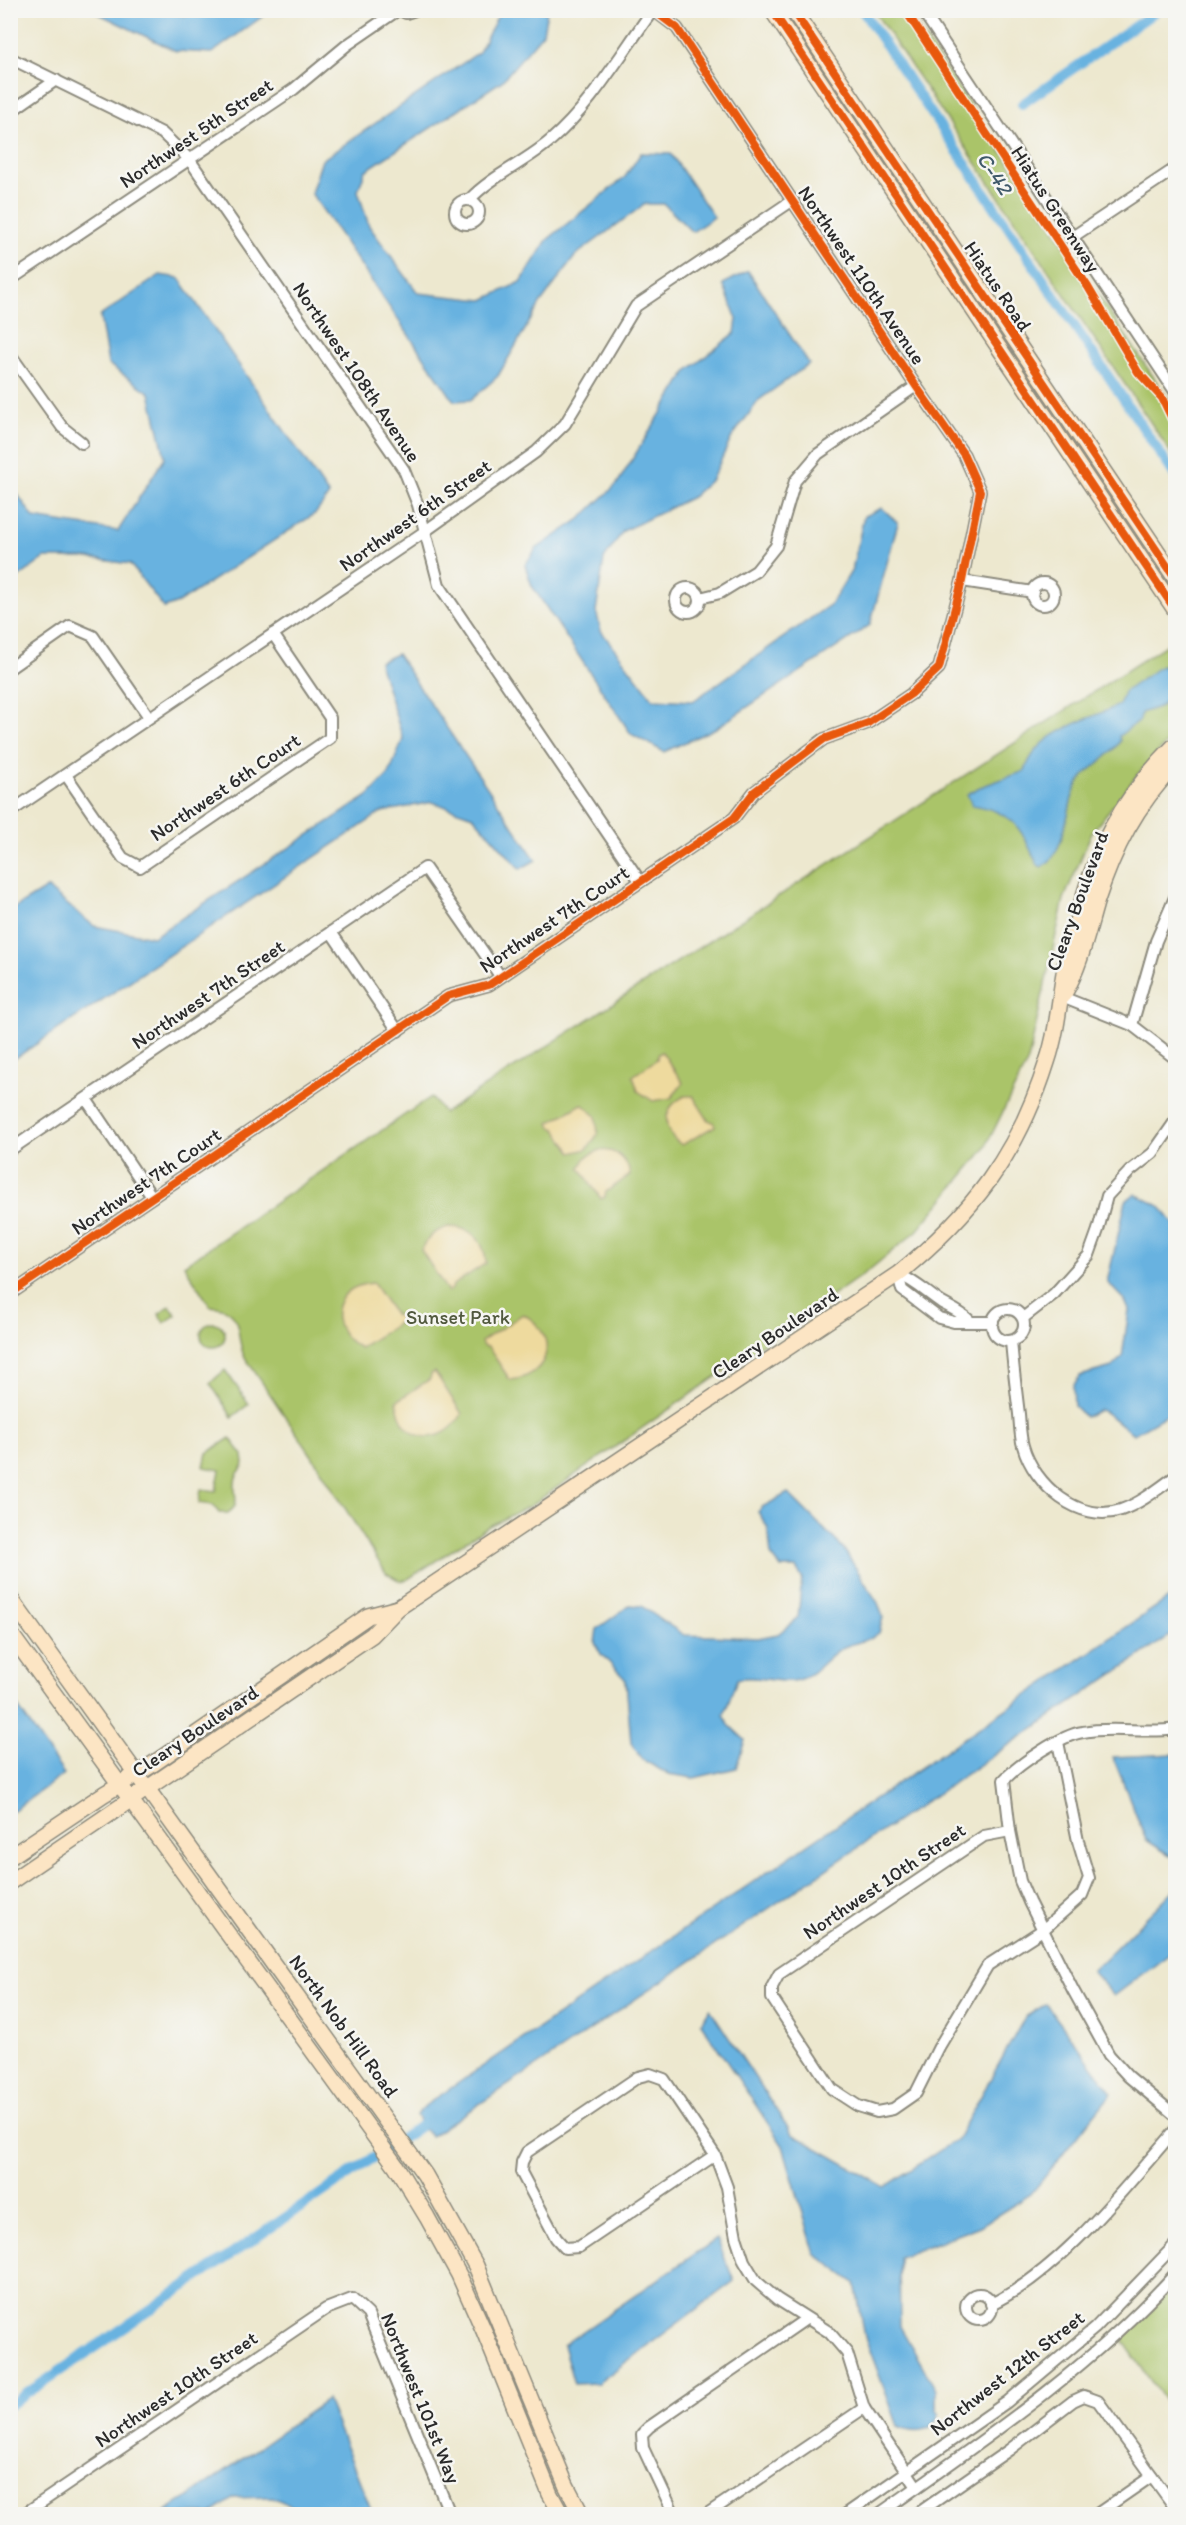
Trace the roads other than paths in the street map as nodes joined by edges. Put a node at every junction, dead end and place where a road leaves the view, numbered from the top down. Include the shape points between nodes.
1 (399, 10) edge
2 (415, 10) edge
3 (653, 10) edge
4 (772, 10) edge
5 (793, 10) edge
6 (922, 10) edge
7 (10, 58) edge
8 (56, 80) junction
9 (10, 112) edge
10 (189, 159) junction
11 (1176, 168) edge
12 (470, 199) dead end
13 (793, 200) junction
14 (1071, 238) junction
15 (10, 280) edge
16 (10, 354) edge
17 (916, 386) junction
18 (1176, 393) edge
19 (82, 443) dead end
20 (424, 532) junction
21 (1176, 579) edge
22 (962, 581) junction
23 (1033, 592) dead end
24 (700, 598) dead end
25 (1176, 611) edge
26 (273, 634) junction
27 (10, 668) edge
28 (149, 717) junction
29 (1176, 744) edge
30 (1176, 764) edge
31 (66, 775) junction
32 (10, 812) edge
33 (640, 881) junction
34 (1176, 895) edge
35 (331, 932) junction
36 (500, 976) junction
37 (1062, 997) junction
38 (1132, 1025) junction
39 (398, 1030) junction
40 (1176, 1059) edge
41 (86, 1099) junction
42 (1176, 1120) edge
43 (10, 1150) edge
44 (152, 1197) junction
45 (898, 1274) junction
46 (10, 1294) edge
47 (1023, 1318) junction
48 (993, 1322) junction
49 (1011, 1341) junction
50 (1176, 1476) edge
51 (10, 1598) edge
52 (398, 1608) junction
53 (10, 1633) edge
54 (1176, 1729) edge
55 (1058, 1742) junction
56 (136, 1775) junction
57 (119, 1785) junction
58 (146, 1789) junction
59 (130, 1801) junction
60 (1010, 1831) junction
61 (10, 1857) edge
62 (10, 1882) edge
63 (1044, 1929) junction
64 (1176, 2116) edge
65 (1176, 2128) edge
66 (715, 2155) junction
67 (1176, 2244) edge
68 (1176, 2273) edge
69 (352, 2299) joint
70 (991, 2304) dead end
71 (806, 2319) junction
72 (864, 2408) junction
73 (907, 2472) junction
74 (1152, 2476) junction
75 (918, 2487) junction
76 (1176, 2509) edge
77 (24, 2514) edge
78 (450, 2514) edge
79 (561, 2514) edge
80 (581, 2514) edge
81 (674, 2514) edge
82 (707, 2514) edge
83 (846, 2514) edge
84 (879, 2514) edge
85 (917, 2514) edge
86 (1097, 2514) edge

1 - 2 street, Northwest 5th Street
1 - 10 street, Northwest 5th Street via 347,45 294,89
3 - 12 street via 574,117 550,141 482,186
3 - 13 street, Northwest 110th Avenue via 677,28
4 - 25 main road, Hiatus Road
5 - 21 main road, Hiatus Road
6 - 14 street
7 - 8 street, Northwest 108th Avenue
8 - 9 street
8 - 10 street, Northwest 108th Avenue via 162,133
10 - 15 street, Northwest 5th Street
10 - 20 street, Northwest 108th Avenue via 404,470
11 - 14 street
13 - 17 street, Northwest 110th Avenue
13 - 20 street, Northwest 6th Street via 636,306 565,424 536,452
14 - 18 street
16 - 19 street via 62,427
17 - 22 street, Northwest 110th Avenue via 964,455 980,491
17 - 24 street via 818,454 795,481 776,546 756,571 720,593
20 - 26 street, Northwest 6th Street
20 - 33 street, Northwest 108th Avenue via 439,585
22 - 23 street
22 - 33 street, Northwest 7th Court via 939,668 911,694 868,723 824,739 754,792 734,818
26 - 28 street, Northwest 6th Street
26 - 31 street, Northwest 6th Court via 330,718 330,738 140,867 123,858
27 - 28 street via 70,626 93,636
28 - 31 street, Northwest 6th Street
29 - 37 main road, Cleary Boulevard via 1125,803 1100,849 1083,897
30 - 37 main road, Cleary Boulevard via 1125,830 1097,902 1076,974
31 - 32 street, Northwest 6th Street
33 - 36 street, Northwest 7th Court
34 - 38 street via 1156,940
35 - 36 street, Northwest 7th Street via 426,868
35 - 39 street
35 - 41 street, Northwest 7th Street
36 - 39 street, Northwest 7th Court via 489,985 448,996
37 - 38 street
37 - 45 main road, Cleary Boulevard via 1037,1092 1002,1162 956,1223
38 - 40 street
39 - 44 street, Northwest 7th Court
41 - 43 street, Northwest 7th Street
41 - 44 street
42 - 47 street via 1153,1153 1107,1196 1089,1255 1054,1294
44 - 46 street, Northwest 7th Court
45 - 48 street via 902,1290 939,1318
45 - 52 main road, Cleary Boulevard
47 - 48 street via 1016,1311 1005,1310
47 - 49 street via 1022,1334
48 - 49 street via 996,1335
49 - 50 street via 1022,1445 1040,1479 1059,1497 1080,1509 1118,1511 1136,1504
51 - 56 main road, North Nob Hill Road
52 - 56 main road, Cleary Boulevard via 368,1616
52 - 58 main road, Cleary Boulevard via 372,1635
53 - 57 main road, North Nob Hill Road
54 - 55 street via 1082,1732
55 - 60 street via 1005,1780
55 - 63 street via 1089,1878 1082,1895
56 - 57 main road, Cleary Boulevard
56 - 58 main road, North Nob Hill Road
57 - 59 main road, North Nob Hill Road
57 - 61 main road, Cleary Boulevard
58 - 59 main road, Cleary Boulevard
58 - 80 main road, North Nob Hill Road via 393,2127 444,2205 476,2266
59 - 62 main road, Cleary Boulevard
59 - 79 main road, North Nob Hill Road via 396,2166 428,2217 463,2284
60 - 63 street via 1020,1881
60 - 63 street, Northwest 10th Street via 984,1836 779,1974 771,1987 772,1998 832,2089 858,2106 877,2112 893,2109 916,2093 988,1965
63 - 64 street via 1109,2055
65 - 70 street via 1104,2212 1039,2274
66 - 66 street via 579,2247 565,2248 556,2238 520,2172 527,2152 638,2078 650,2074 664,2079
66 - 71 street via 727,2187 736,2237 756,2282
67 - 73 street, Northwest 12th Street via 1095,2328 1007,2402
68 - 75 street, Northwest 12th Street via 1075,2371
69 - 77 street, Northwest 10th Street via 326,2309
69 - 78 street, Northwest 101st Way via 368,2314
71 - 72 street via 829,2332 847,2353
71 - 81 street via 642,2434 643,2448
72 - 73 street
72 - 82 street
73 - 75 street
73 - 83 street, Northwest 12th Street
74 - 76 street
74 - 85 street via 1098,2400 1084,2396
74 - 86 street
75 - 84 street, Northwest 12th Street

